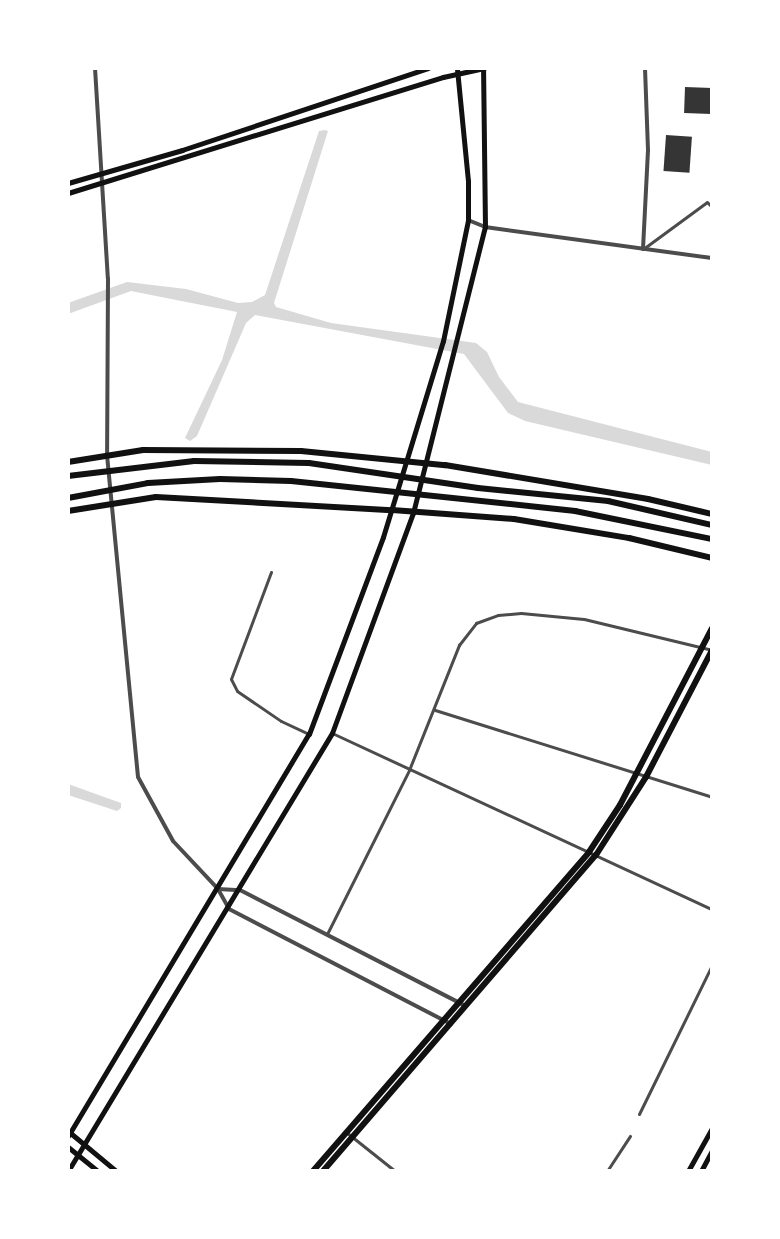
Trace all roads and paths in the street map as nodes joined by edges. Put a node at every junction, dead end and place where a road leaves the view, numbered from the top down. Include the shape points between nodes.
1 (95, 68) edge
2 (428, 68) edge
3 (484, 68) edge
4 (645, 68) edge
5 (457, 71) edge
6 (100, 172) junction
7 (68, 183) edge
8 (101, 183) junction
9 (68, 193) edge
10 (712, 207) edge
11 (468, 220) junction
12 (485, 227) junction
13 (643, 249) junction
14 (712, 258) edge
15 (107, 455) junction
16 (406, 460) junction
17 (68, 462) edge
18 (425, 463) junction
19 (108, 472) junction
20 (402, 475) junction
21 (68, 476) edge
22 (421, 478) junction
23 (110, 488) junction
24 (397, 491) junction
25 (418, 493) junction
26 (68, 498) edge
27 (111, 503) junction
28 (392, 510) junction
29 (68, 511) edge
30 (413, 513) junction
31 (712, 514) edge
32 (712, 525) edge
33 (712, 539) edge
34 (712, 558) edge
35 (271, 572) dead end
36 (712, 628) edge
37 (701, 646) junction
38 (712, 650) edge
39 (435, 710) junction
40 (332, 733) junction
41 (309, 734) junction
42 (409, 770) junction
43 (636, 774) junction
44 (646, 777) junction
45 (712, 797) edge
46 (593, 854) junction
47 (218, 889) junction
48 (240, 890) junction
49 (229, 909) junction
50 (712, 909) edge
51 (327, 934) junction
52 (712, 965) edge
53 (463, 1004) junction
54 (447, 1022) junction
55 (639, 1114) dead end
56 (712, 1128) edge
57 (69, 1133) edge
58 (349, 1134) junction
59 (630, 1136) dead end
60 (85, 1143) junction
61 (68, 1147) edge
62 (712, 1150) edge
63 (78, 1154) junction
64 (68, 1171) edge
65 (98, 1171) edge
66 (116, 1171) edge
67 (313, 1171) edge
68 (323, 1171) edge
69 (395, 1171) edge
70 (607, 1171) edge
71 (688, 1171) edge
72 (701, 1171) edge

1 - 6 street
2 - 6 main road
3 - 5 main road
3 - 12 main road
4 - 13 street
5 - 8 main road
5 - 11 main road
6 - 7 main road
6 - 8 street
8 - 9 main road
8 - 15 street via 108,279
10 - 13 street via 707,202
11 - 12 street
11 - 16 main road via 443,341
12 - 13 street
12 - 18 main road
13 - 14 street
15 - 16 main road via 143,450 301,451
15 - 17 main road
15 - 19 street
16 - 18 main road
16 - 20 main road
18 - 22 main road
18 - 31 main road
19 - 20 main road via 194,461 246,461
19 - 21 main road
19 - 23 street
20 - 22 main road
20 - 24 main road
22 - 25 main road
22 - 32 main road via 608,501
23 - 24 main road via 220,479
23 - 26 main road
23 - 27 street
24 - 25 main road
24 - 28 main road
25 - 30 main road
25 - 33 main road via 575,511
27 - 28 main road via 156,497
27 - 29 main road
27 - 47 street via 138,777 173,841
28 - 30 main road
28 - 41 main road
30 - 34 main road via 514,519
30 - 40 main road
35 - 41 street via 231,679 237,691
36 - 37 main road
37 - 38 street
37 - 39 street via 584,619 498,615 476,623 459,645
37 - 43 main road
38 - 44 main road
39 - 42 street
39 - 43 street
40 - 42 street
40 - 48 main road
41 - 47 main road
42 - 46 street
42 - 51 street
43 - 44 street
43 - 46 main road
44 - 45 street
44 - 46 main road
46 - 50 street
46 - 53 main road
47 - 48 street
47 - 49 street
47 - 57 main road
48 - 49 main road
48 - 51 street
49 - 54 street
49 - 60 main road
51 - 53 street
52 - 55 street
53 - 54 main road
54 - 58 main road
56 - 71 main road
57 - 60 main road
58 - 67 main road
58 - 68 main road
58 - 69 street
59 - 70 street
60 - 63 main road
60 - 66 main road
61 - 63 main road
62 - 72 main road
63 - 64 main road
63 - 65 main road

